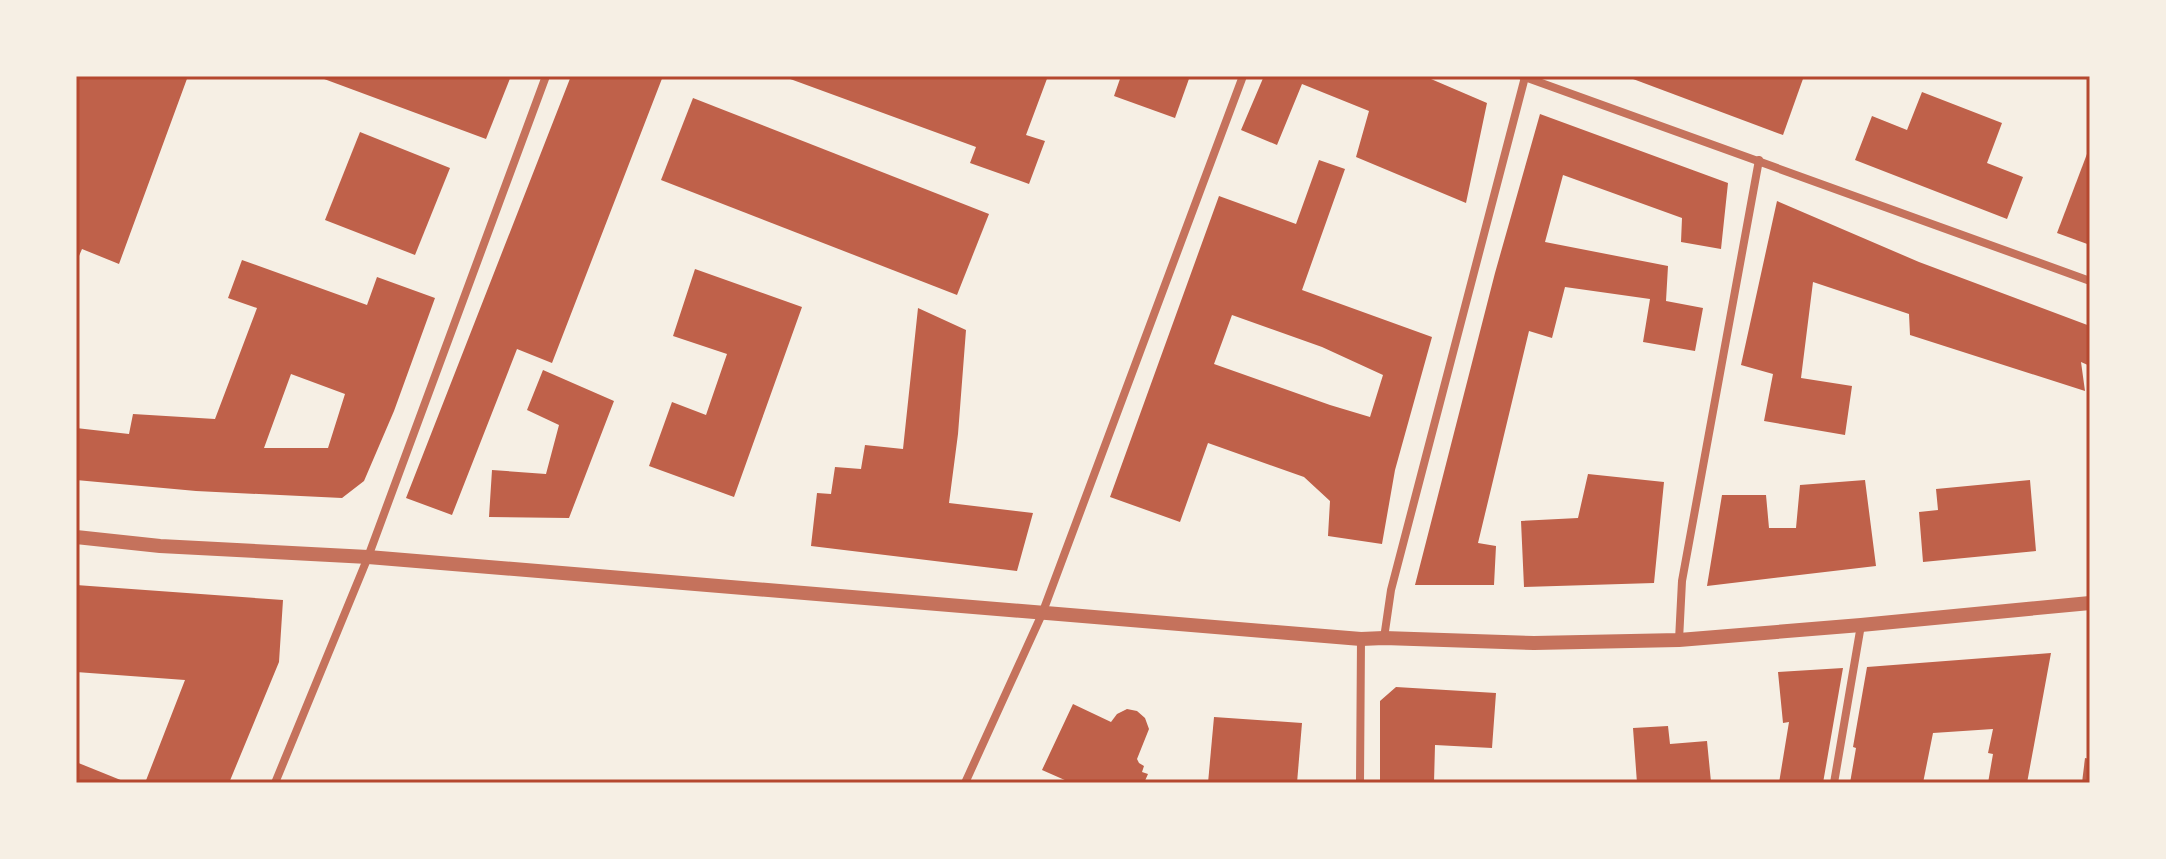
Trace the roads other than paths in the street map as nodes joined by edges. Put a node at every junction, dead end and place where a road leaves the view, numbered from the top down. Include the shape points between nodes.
1 (546, 76) edge
2 (1243, 76) edge
3 (1524, 76) edge
4 (1759, 160) junction
5 (2090, 281) edge
6 (76, 537) edge
7 (368, 557) junction
8 (2090, 603) edge
9 (1042, 614) junction
10 (1861, 625) junction
11 (1384, 638) junction
12 (1361, 639) junction
13 (1679, 640) junction
14 (275, 783) edge
15 (965, 783) edge
16 (1360, 783) edge
17 (1834, 783) edge

1 - 7 street
2 - 9 street
3 - 4 street
3 - 11 street via 1391,590
4 - 5 street
4 - 13 street via 1682,581
6 - 7 street
7 - 9 street
7 - 14 street
8 - 10 street
9 - 12 street
9 - 15 street
10 - 13 street
10 - 17 street
11 - 12 street
11 - 13 street
12 - 16 street

